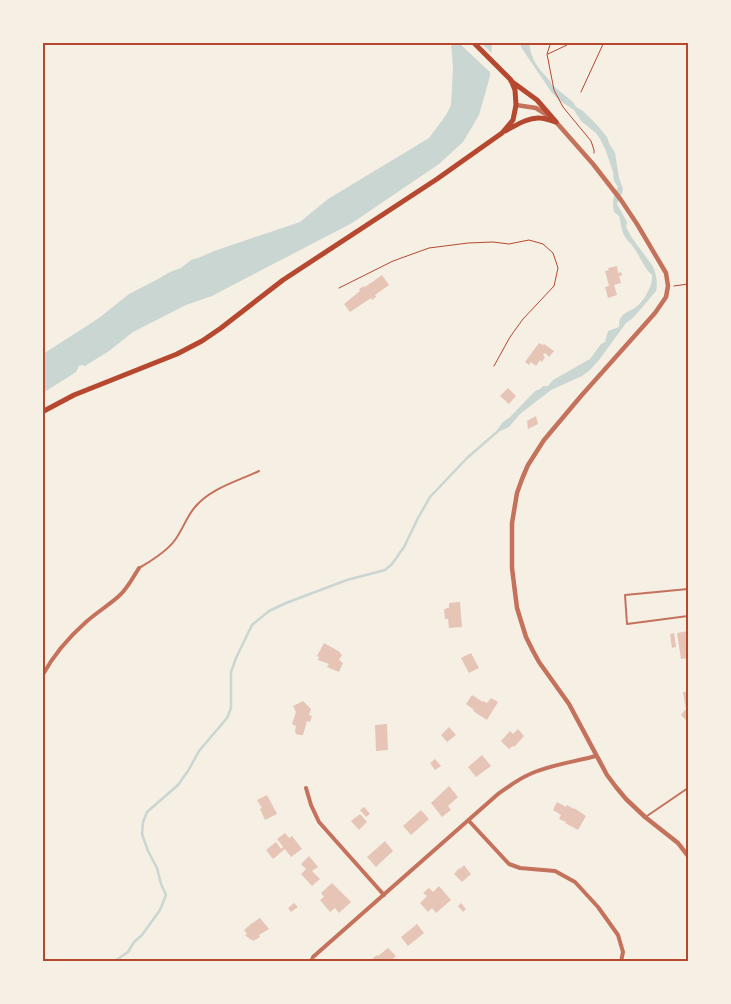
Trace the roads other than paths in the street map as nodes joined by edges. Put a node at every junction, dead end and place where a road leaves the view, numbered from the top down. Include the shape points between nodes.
1 (473, 42) edge
2 (511, 80) junction
3 (516, 105) junction
4 (556, 122) junction
5 (502, 133) junction
6 (42, 412) edge
7 (259, 472) dead end
8 (139, 568) joint
9 (688, 589) edge
10 (688, 616) edge
11 (42, 676) edge
12 (596, 756) junction
13 (306, 788) dead end
14 (688, 788) edge
15 (645, 817) junction
16 (469, 821) junction
17 (688, 856) edge
18 (384, 895) junction
19 (314, 957) joint
20 (308, 962) edge
21 (621, 962) edge

1 - 2 main road
2 - 3 main road
2 - 4 main road via 537,100
3 - 4 street via 536,108
3 - 5 main road via 513,120
4 - 5 main road via 534,118
4 - 12 street via 621,200 659,261 668,286 665,299 643,327 544,440 528,465 514,508 512,568 521,623 536,657 568,704
5 - 6 main road via 283,280 202,341
7 - 8 lane via 212,492 202,500 175,540
8 - 11 street via 121,595 72,635
9 - 10 lane via 625,595 627,624
12 - 15 street via 616,787
12 - 16 street via 529,774 498,794
13 - 18 street via 319,822
14 - 15 lane
15 - 17 street via 678,843
16 - 18 street
16 - 21 street via 509,864 555,872 575,882 618,935
18 - 19 street
19 - 20 lane

